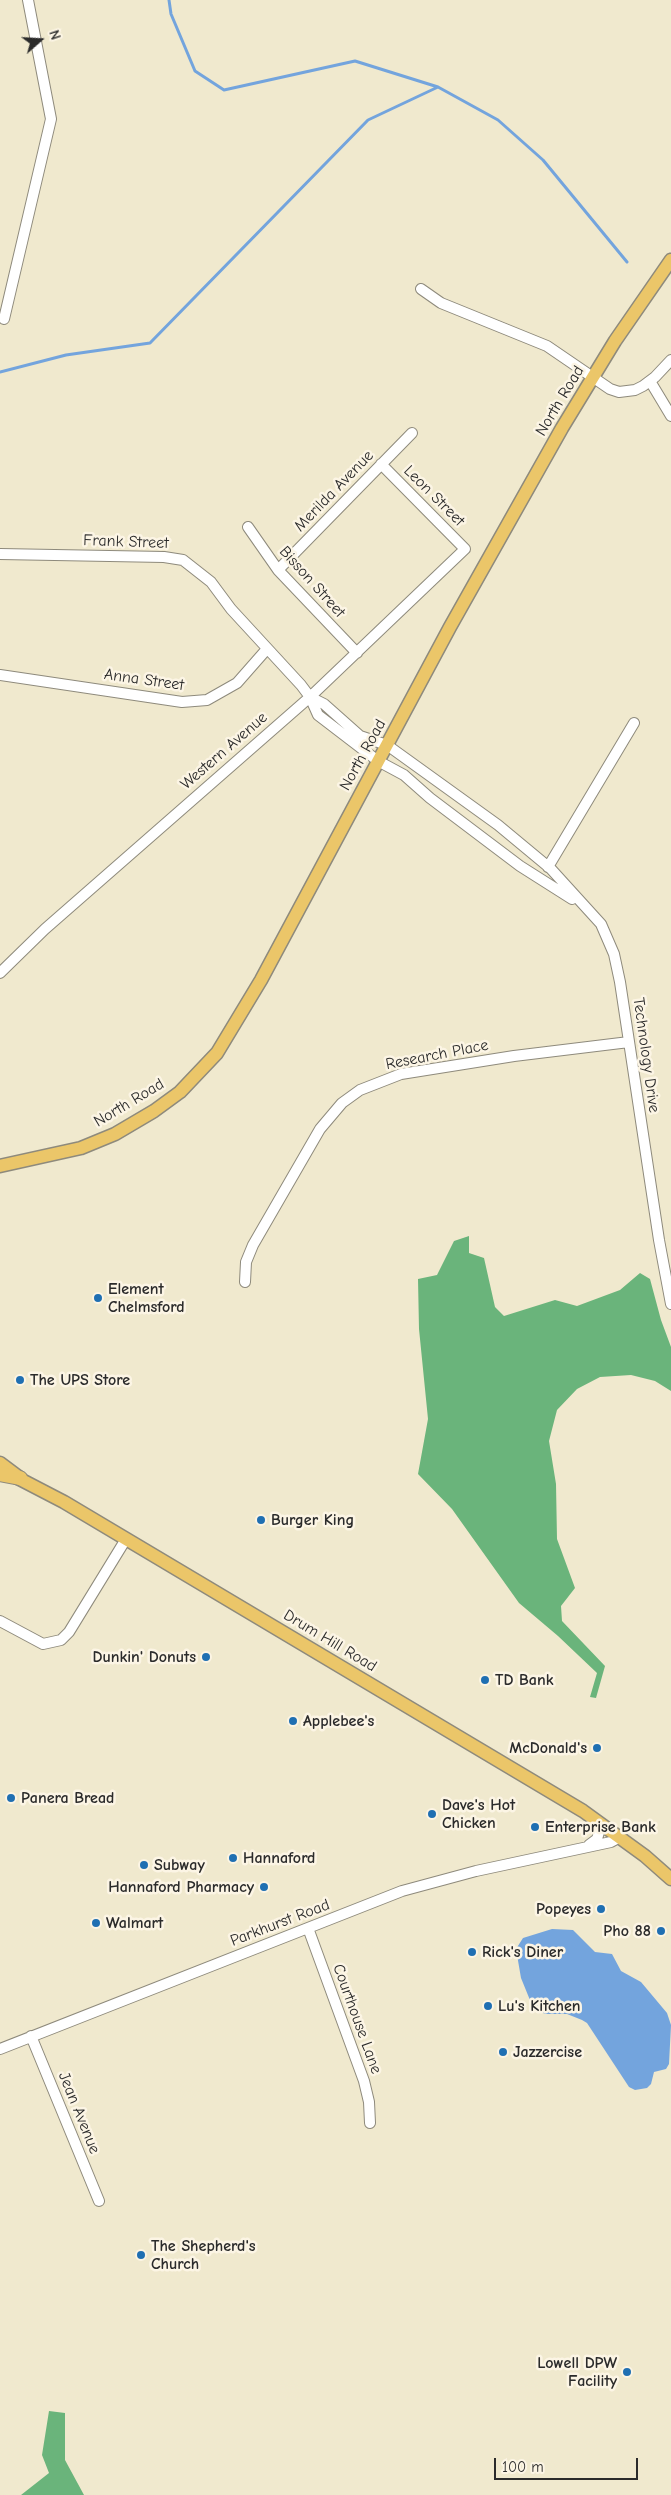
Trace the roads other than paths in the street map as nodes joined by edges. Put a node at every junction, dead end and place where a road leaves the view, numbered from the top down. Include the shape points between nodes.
1 (28, 0) edge
2 (671, 260) edge
3 (421, 289) dead end
4 (4, 319) dead end
5 (671, 360) edge
6 (593, 377) junction
7 (650, 381) junction
8 (671, 416) edge
9 (412, 433) dead end
10 (381, 464) junction
11 (248, 527) dead end
12 (465, 549) joint
13 (0, 554) edge
14 (278, 570) junction
15 (266, 650) junction
16 (357, 653) junction
17 (0, 675) edge
18 (310, 697) junction
19 (634, 723) dead end
20 (387, 745) junction
21 (378, 762) junction
22 (548, 867) junction
23 (586, 908) junction
24 (0, 973) edge
25 (629, 1042) junction
26 (0, 1166) edge
27 (245, 1282) dead end
28 (671, 1304) edge
29 (0, 1463) edge
30 (0, 1472) edge
31 (20, 1478) junction
32 (126, 1539) junction
33 (0, 1621) edge
34 (593, 1817) junction
35 (620, 1837) junction
36 (579, 1850) junction
37 (671, 1879) edge
38 (308, 1928) junction
39 (31, 2036) junction
40 (0, 2049) edge
41 (370, 2122) dead end
42 (99, 2201) dead end

1 - 4 street via 52,119
2 - 6 main road, North Road
3 - 6 street via 441,304 547,346
5 - 7 street
6 - 7 street via 619,392 635,390
6 - 20 main road, North Road via 503,531
7 - 8 street
9 - 10 street, Merilda Avenue
10 - 12 street, Leon Street
10 - 14 street, Merilda Avenue
11 - 14 street, Bisson Street
12 - 16 street, Western Avenue
13 - 15 street, Frank Street via 183,560 211,582
14 - 16 street, Bisson Street
15 - 17 street, Anna Street via 237,683 207,700 182,702
15 - 18 street, Frank Street
16 - 18 street, Western Avenue
18 - 20 street, Frank Street via 324,704 360,736
18 - 21 street, Frank Street via 318,714
18 - 24 street, Western Avenue via 45,929
19 - 22 street
20 - 21 main road, North Road
20 - 22 street, Technology Drive via 498,825
21 - 23 street, Technology Drive via 404,774 430,798 520,866
21 - 26 main road, North Road via 257,988 228,1036 197,1075 154,1111 115,1134 81,1148
22 - 23 street, Technology Drive
23 - 25 street, Technology Drive via 601,924 614,954
25 - 27 street, Research Place via 401,1074 360,1090 342,1103 315,1137 253,1245 246,1262
25 - 28 street, Technology Drive
29 - 31 main road, Drum Hill Road
30 - 31 highway
31 - 32 main road, Drum Hill Road
32 - 33 street via 69,1632 57,1642 42,1644
32 - 34 main road, Drum Hill Road
34 - 35 main road, Drum Hill Road
34 - 36 street, Parkhurst Road via 598,1837
35 - 36 street, Parkhurst Road
35 - 37 main road, Drum Hill Road
36 - 38 street, Parkhurst Road via 425,1884
38 - 39 street, Parkhurst Road
38 - 41 street, Courthouse Lane via 364,2081 370,2102
39 - 40 street, Parkhurst Road
39 - 42 street, Jean Avenue

